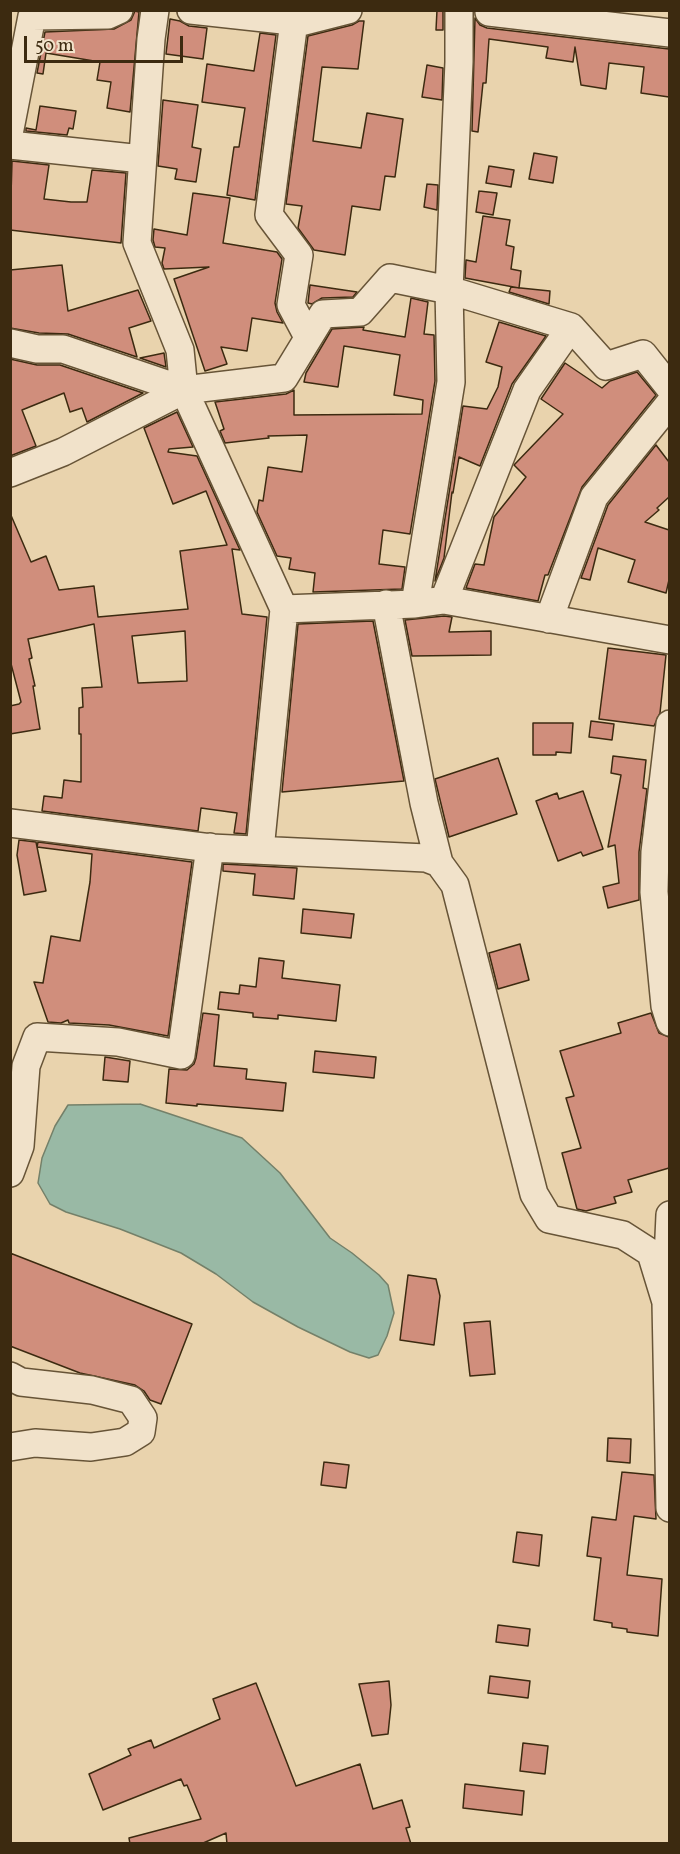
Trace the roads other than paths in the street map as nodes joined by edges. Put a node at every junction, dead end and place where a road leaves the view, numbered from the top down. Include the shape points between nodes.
1 (119, 10) edge
2 (155, 10) edge
3 (191, 10) edge
4 (348, 10) edge
5 (459, 10) edge
6 (489, 10) edge
7 (294, 21) junction
8 (669, 33) edge
9 (10, 129) edge
10 (10, 146) edge
11 (142, 159) junction
12 (448, 290) junction
13 (571, 327) junction
14 (308, 337) junction
15 (10, 343) edge
16 (37, 349) junction
17 (10, 361) edge
18 (669, 388) edge
19 (184, 390) junction
20 (669, 403) edge
21 (10, 473) edge
22 (444, 600) junction
23 (386, 604) junction
24 (415, 604) junction
25 (284, 609) junction
26 (549, 619) junction
27 (669, 640) edge
28 (669, 724) edge
29 (13, 817) edge
30 (210, 847) junction
31 (260, 850) junction
32 (439, 863) junction
33 (669, 1022) edge
34 (10, 1173) edge
35 (669, 1215) edge
36 (666, 1302) junction
37 (10, 1376) edge
38 (669, 1429) edge
39 (10, 1447) edge
40 (669, 1508) edge

1 - 9 street via 108,15 32,15
2 - 11 street
3 - 7 street
4 - 7 street
5 - 12 street
6 - 8 street
7 - 14 street via 269,215 298,255 291,305
10 - 11 street
11 - 19 street via 137,243 180,350
12 - 13 street
12 - 14 street via 390,278 360,312 323,314
12 - 24 street via 452,382
13 - 18 street via 606,366 643,354
13 - 22 street via 527,390
14 - 19 street via 284,378
15 - 16 street
16 - 17 street
16 - 19 street via 63,349
19 - 21 street via 63,452
19 - 25 street
20 - 26 street via 594,497
22 - 24 street
22 - 26 street
23 - 24 street
23 - 25 street
23 - 32 street
25 - 31 street
26 - 27 street
28 - 33 street via 654,892
29 - 30 street
30 - 31 street
30 - 34 street via 181,1055 118,1042 38,1036 26,1065 20,1146
31 - 32 street via 426,858
32 - 36 street via 455,885 534,1194 549,1219 623,1234 651,1253
35 - 36 street
36 - 38 street
37 - 39 street via 21,1382 92,1390 131,1400 143,1418 141,1432 125,1442 91,1447 35,1443
38 - 40 street

